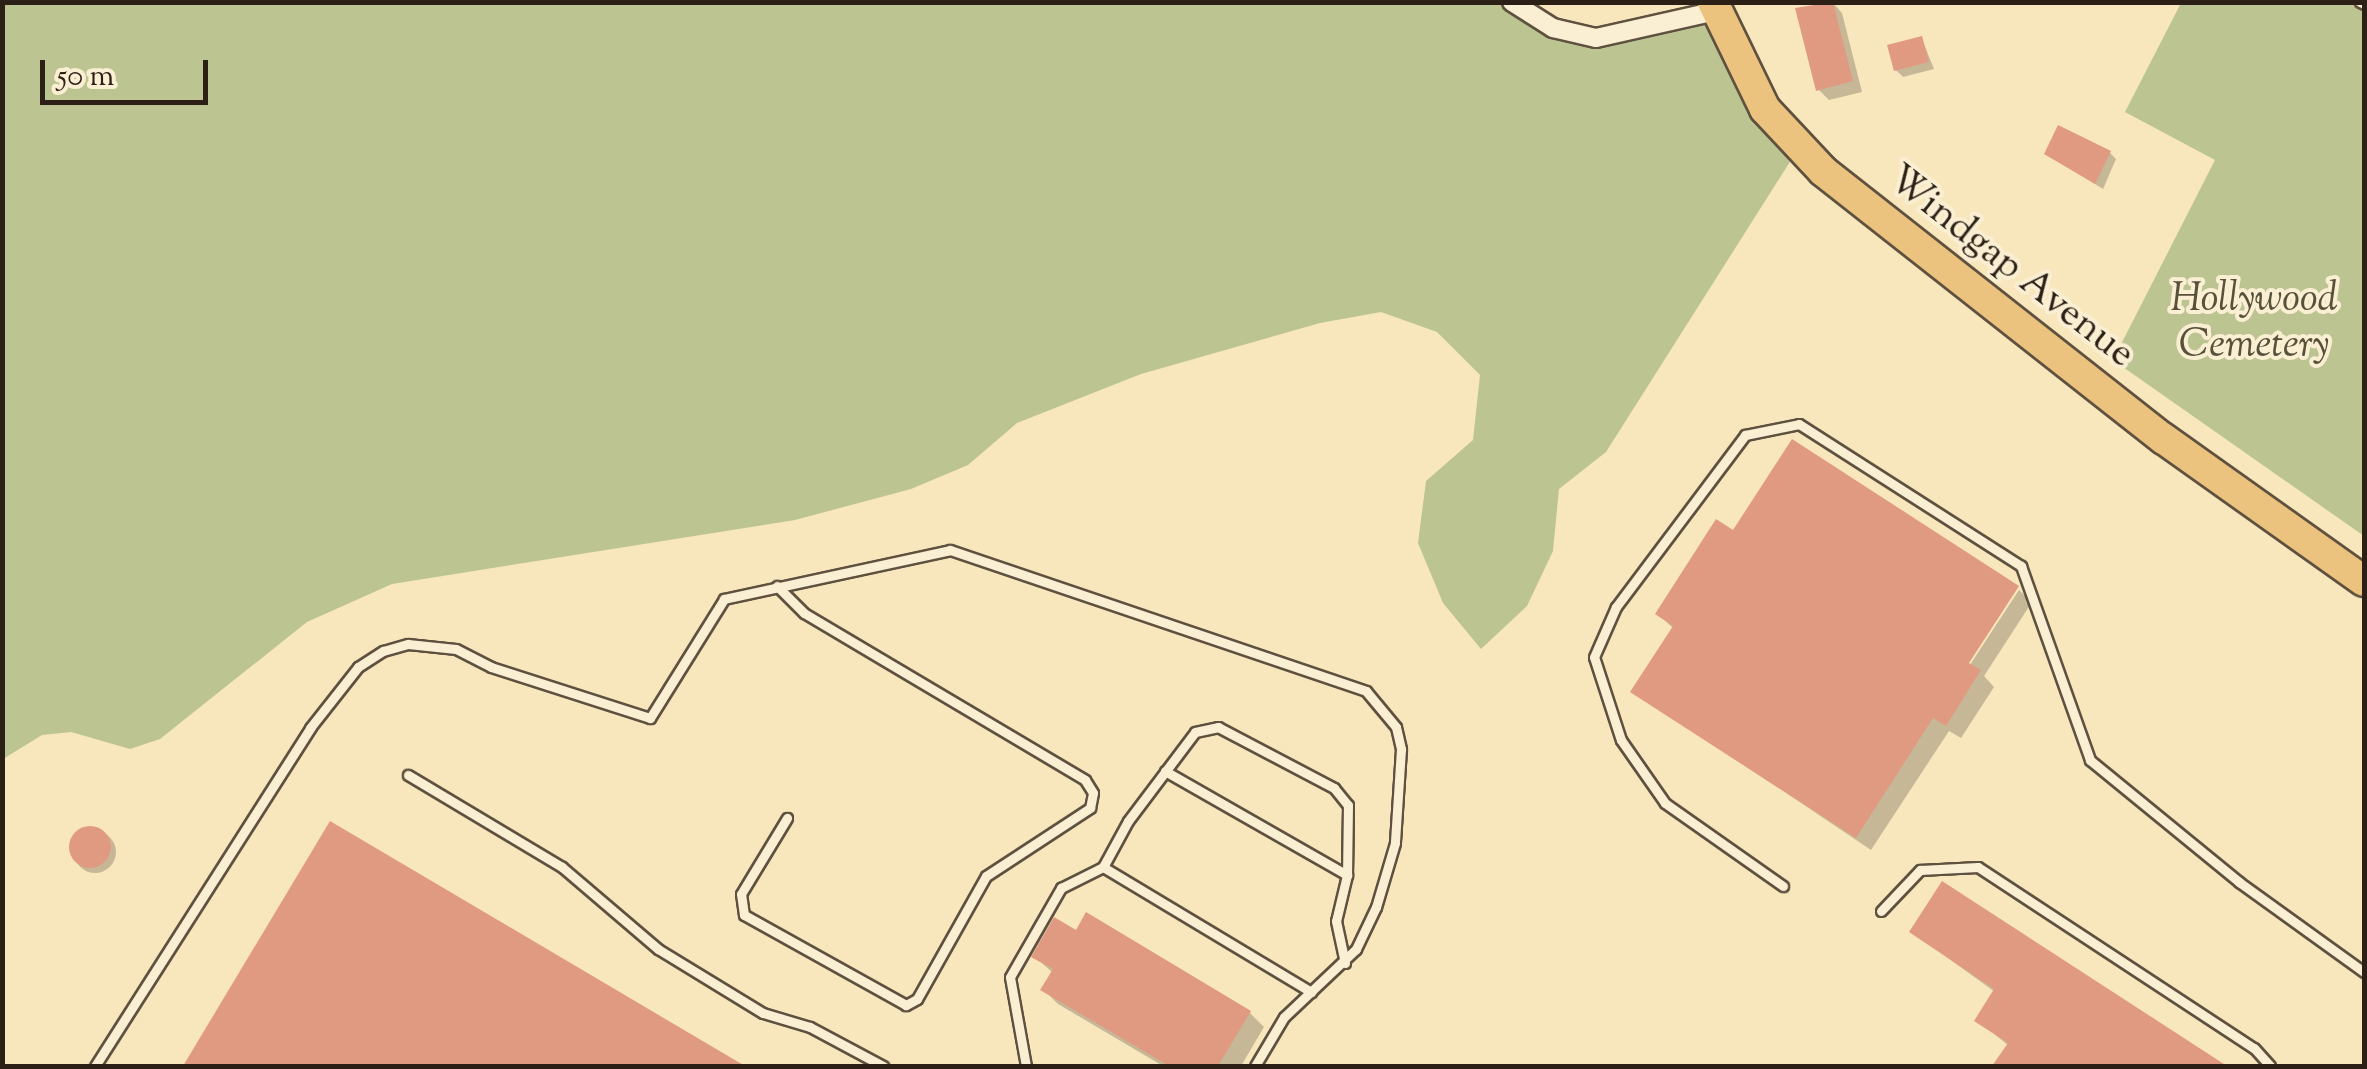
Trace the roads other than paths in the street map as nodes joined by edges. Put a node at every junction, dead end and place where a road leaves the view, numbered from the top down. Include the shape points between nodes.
1 (1512, 2) edge
2 (1715, 7) edge
3 (2364, 580) edge
4 (777, 586) junction
5 (1165, 770) junction
6 (408, 775) dead end
7 (788, 818) dead end
8 (1103, 867) junction
9 (1347, 875) junction
10 (1783, 886) dead end
11 (1882, 911) dead end
12 (1345, 962) junction
13 (2364, 972) edge
14 (1310, 992) junction
15 (95, 1066) edge
16 (882, 1066) edge
17 (1026, 1066) edge
18 (1255, 1066) edge
19 (2270, 1066) edge

1 - 2 street via 1553,28 1596,38
2 - 3 main road, Windgap Avenue via 1765,109 1823,171 2164,440
4 - 7 lane via 804,613 1085,780 1093,793 1090,808 986,876 917,999 906,1006 744,915 741,894
4 - 12 lane via 914,554 963,552 1366,691 1390,716 1401,749 1395,844 1376,907
4 - 15 lane via 720,602 650,718 434,644 383,651 358,667 310,728
5 - 8 lane
5 - 9 lane
5 - 9 lane via 1195,732 1218,727 1334,788 1351,816
6 - 16 lane via 562,867 673,958 763,1013 810,1026
8 - 14 lane
8 - 17 lane via 1061,888 1010,978
9 - 12 lane via 1336,921
10 - 13 lane via 1665,803 1621,740 1594,657 1616,607 1745,434 1800,424 2021,566 2090,760 2239,882
11 - 19 lane via 1920,870 1978,868 2254,1048
12 - 14 lane
14 - 18 lane via 1284,1017

